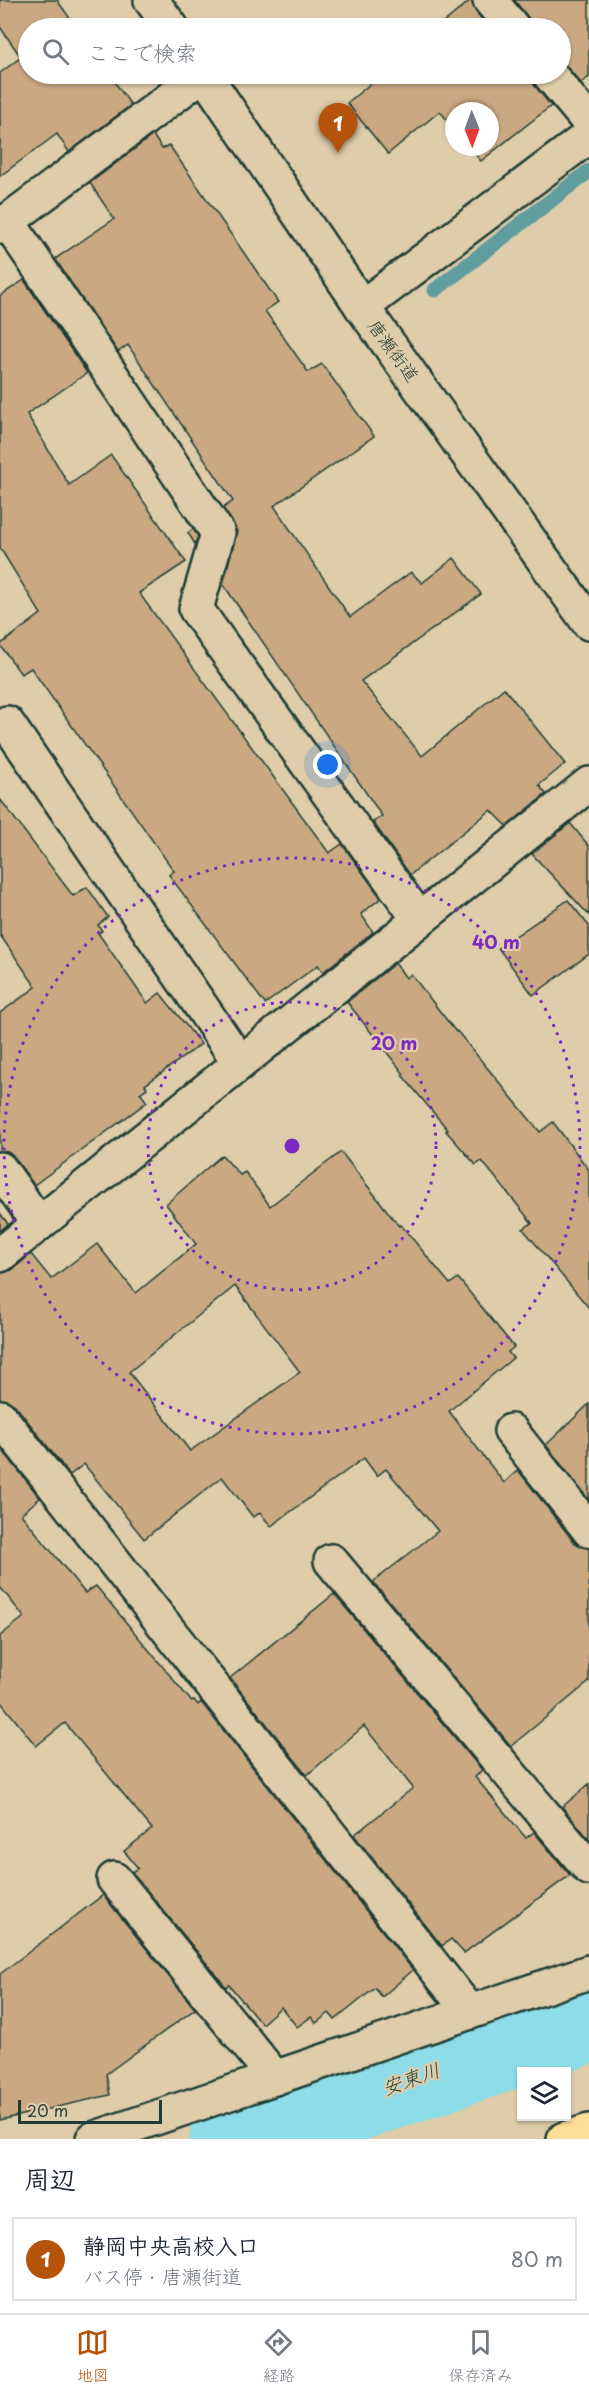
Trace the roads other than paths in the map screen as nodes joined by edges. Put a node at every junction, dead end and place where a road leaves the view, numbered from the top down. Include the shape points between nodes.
1 (152, 0) edge
2 (490, 0) edge
3 (165, 18) edge
4 (505, 18) edge
5 (190, 84) edge
6 (210, 84) edge
7 (557, 84) edge
8 (589, 123) edge
9 (589, 136) edge
10 (4, 225) edge
11 (362, 307) junction
12 (589, 623) edge
13 (7, 723) dead end
14 (589, 784) edge
15 (419, 919) junction
16 (240, 1063) junction
17 (0, 1169) edge
18 (39, 1224) junction
19 (0, 1255) edge
20 (0, 1416) edge
21 (511, 1431) dead end
22 (589, 1530) edge
23 (331, 1561) dead end
24 (589, 1868) edge
25 (114, 1879) dead end
26 (589, 1972) edge
27 (470, 2012) junction
28 (275, 2078) junction
29 (589, 2131) edge
30 (93, 2139) edge
31 (564, 2139) edge

1 - 3 street
2 - 4 street
5 - 10 street
6 - 11 street, 唐瀬街道
7 - 8 street
9 - 11 street
10 - 15 street via 218,533 196,609
11 - 12 street, 唐瀬街道
13 - 16 street
14 - 15 street
15 - 16 street
16 - 18 street
17 - 18 street
18 - 19 street
20 - 27 street
21 - 22 street
23 - 24 street
25 - 28 street
26 - 27 street
27 - 28 street
28 - 30 street
29 - 31 highway

